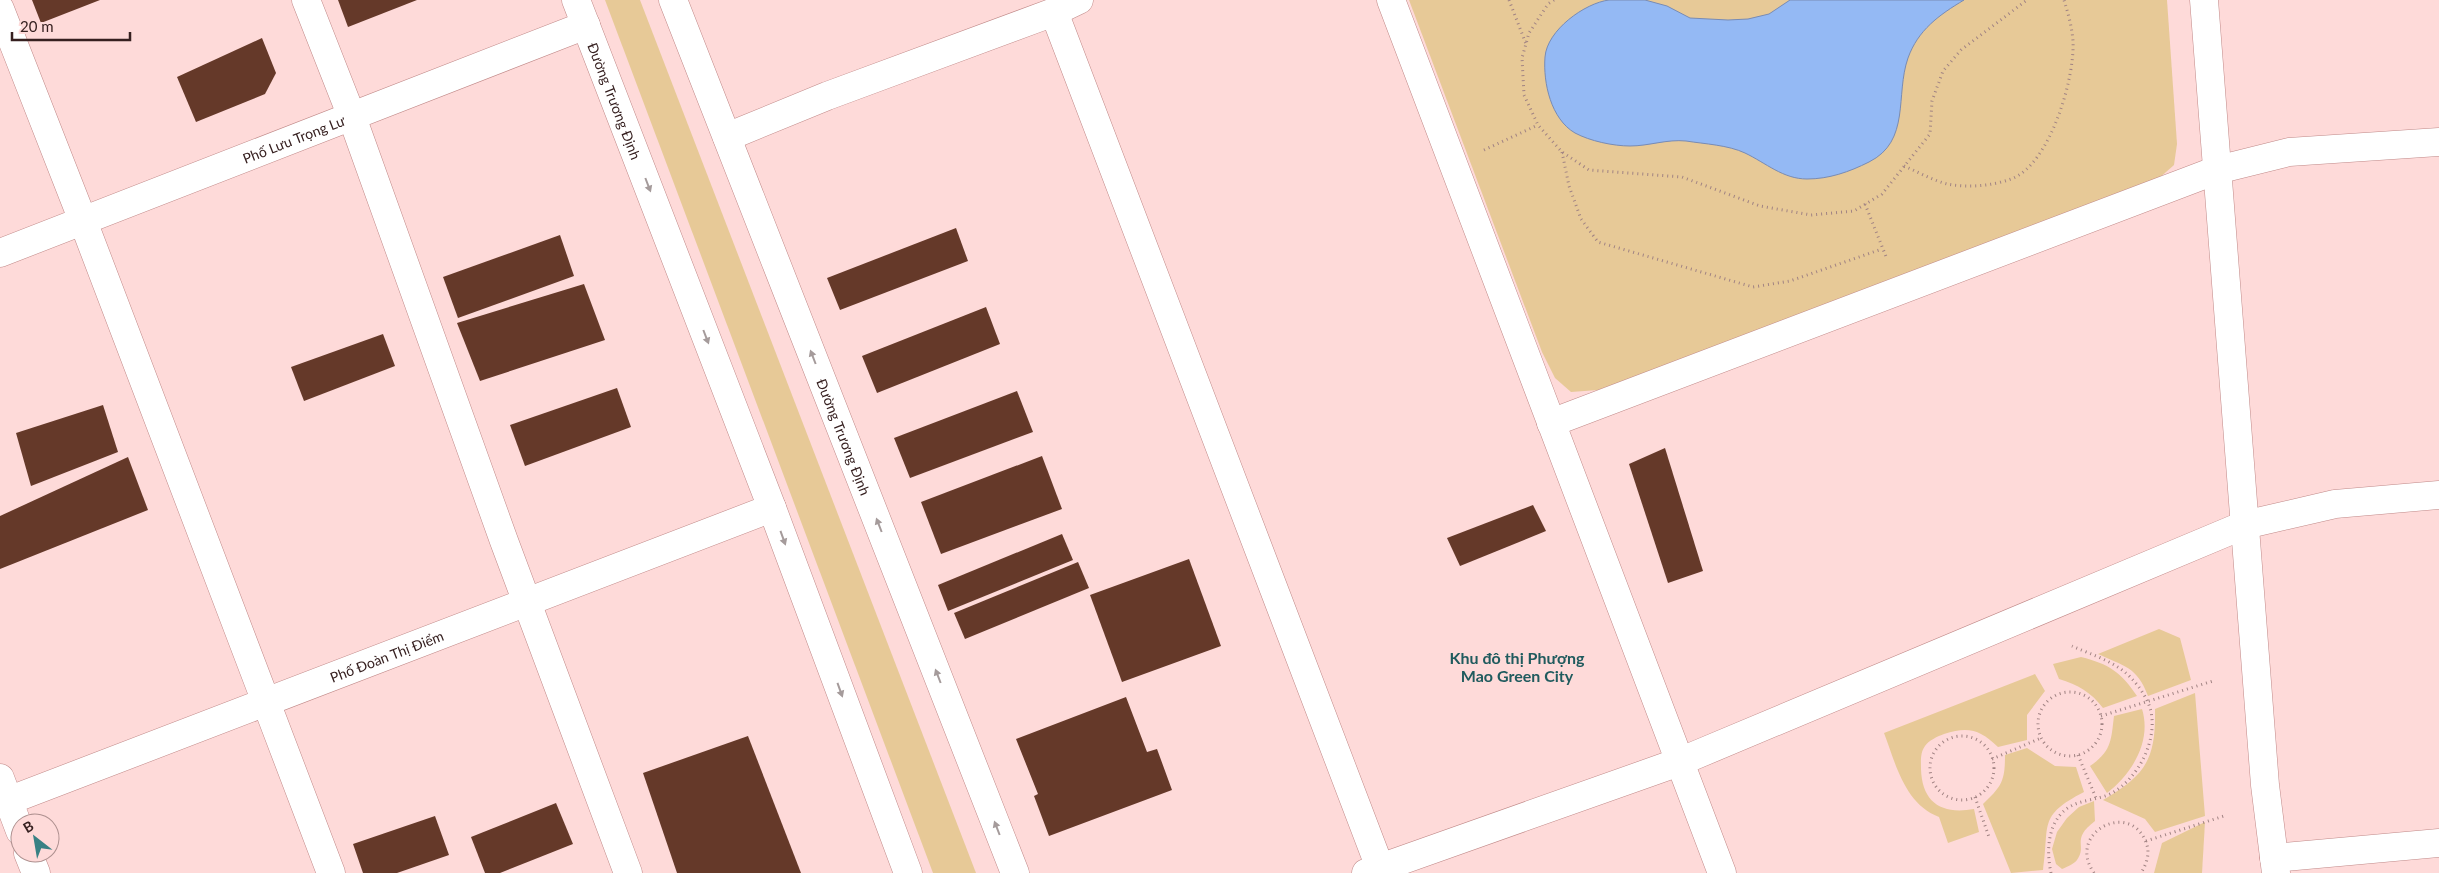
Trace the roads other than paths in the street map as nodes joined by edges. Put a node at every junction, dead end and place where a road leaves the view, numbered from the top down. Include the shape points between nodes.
1 (306, 0) edge
2 (576, 0) edge
3 (673, 0) edge
4 (1078, 0) edge
5 (1392, 0) edge
6 (2204, 0) edge
7 (0, 9) edge
8 (1054, 12) junction
9 (586, 25) junction
10 (352, 117) junction
11 (727, 137) junction
12 (2439, 142) edge
13 (2217, 170) junction
14 (83, 221) junction
15 (0, 253) edge
16 (1551, 423) junction
17 (2439, 495) edge
18 (772, 508) junction
19 (2244, 525) junction
20 (526, 603) junction
21 (266, 702) junction
22 (1679, 762) junction
23 (3, 794) edge
24 (12, 813) edge
25 (2439, 843) edge
26 (2275, 866) edge
27 (1376, 871) edge
28 (331, 873) edge
29 (628, 873) edge
30 (908, 873) edge
31 (1015, 873) edge
32 (1722, 873) edge

1 - 10 street
2 - 9 street, Đường Trương Định
3 - 11 street, Đường Trương Định
4 - 8 street
5 - 16 street
6 - 13 street
7 - 14 street
8 - 11 street via 827,96
8 - 27 street
9 - 10 street, Phố Lưu Trọng Lư
9 -> 18 street, Đường Trương Định
10 - 14 street, Phố Lưu Trọng Lư
10 - 20 street
31 -> 11 street, Đường Trương Định
12 - 13 street via 2289,152
13 - 16 street
13 - 19 street
14 - 15 street, Phố Lưu Trọng Lư
14 - 21 street
16 - 22 street
17 - 19 street via 2335,504
18 - 20 street, Phố Đoàn Thị Điểm
18 -> 30 street, Đường Trương Định
19 - 22 street
19 - 26 street via 2265,785
20 - 21 street, Phố Đoàn Thị Điểm
20 - 29 street
21 - 23 street, Phố Đoàn Thị Điểm
21 - 28 street
22 - 27 street
22 - 32 street
23 - 24 street
25 - 26 street

